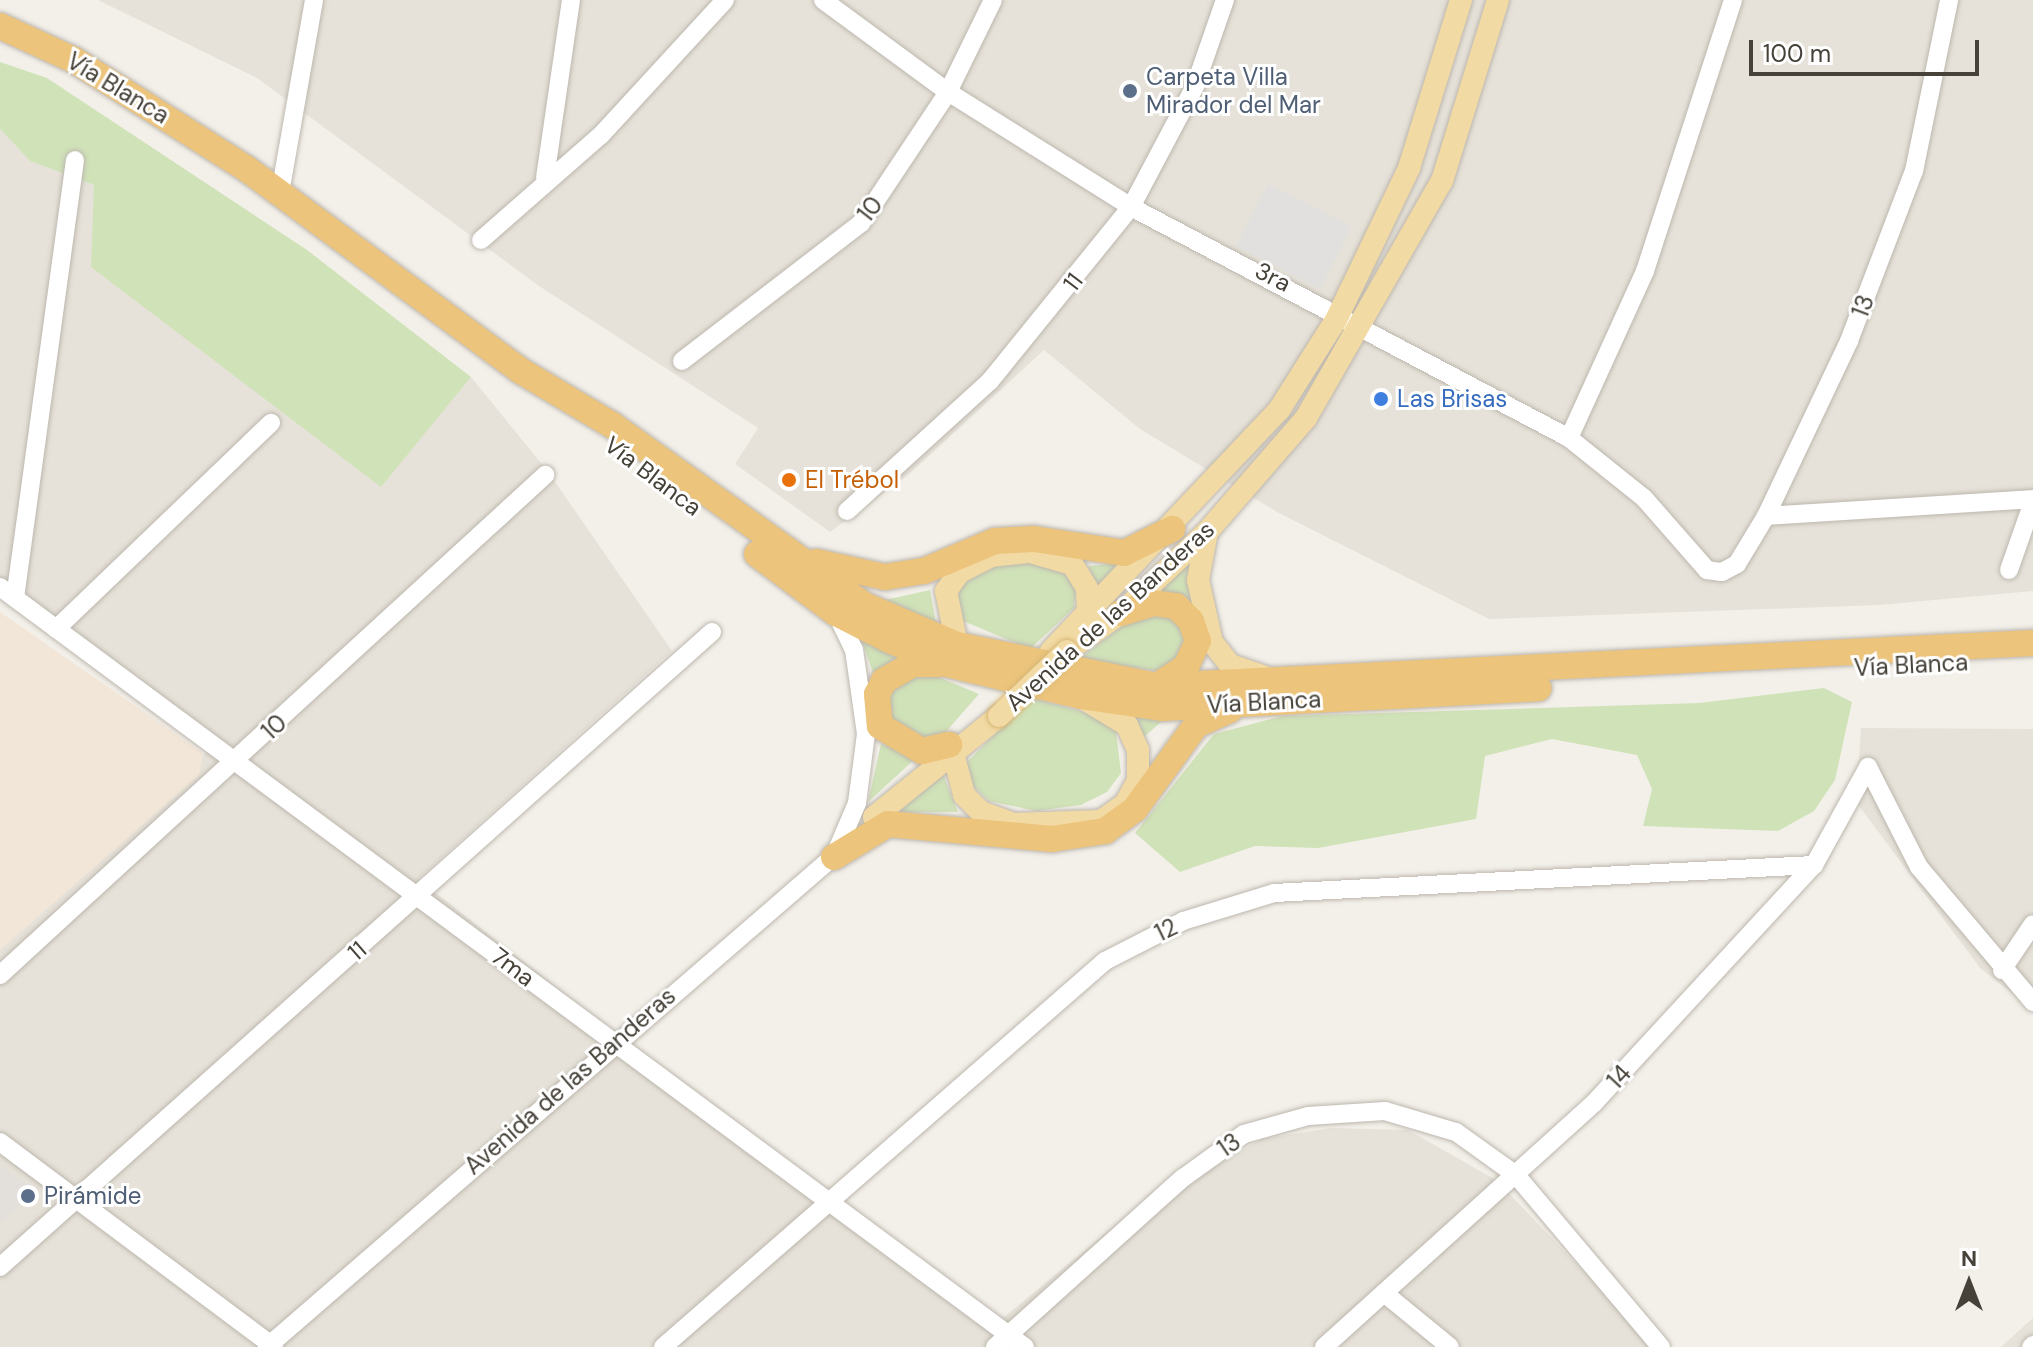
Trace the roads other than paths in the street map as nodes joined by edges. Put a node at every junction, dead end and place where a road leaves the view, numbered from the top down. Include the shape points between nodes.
1 (314, 0) edge
2 (571, 0) edge
3 (725, 0) edge
4 (823, 0) edge
5 (993, 0) edge
6 (1225, 0) edge
7 (1461, 0) edge
8 (1498, 0) edge
9 (1733, 0) edge
10 (1949, 0) edge
11 (0, 26) edge
12 (948, 92) junction
13 (75, 160) dead end
14 (545, 178) junction
15 (280, 193) junction
16 (1131, 207) junction
17 (481, 240) dead end
18 (1341, 311) junction
19 (1365, 325) junction
20 (682, 361) dead end
21 (581, 411) junction
22 (271, 423) dead end
23 (1569, 438) junction
24 (545, 475) dead end
25 (2033, 501) edge
26 (847, 511) dead end
27 (1766, 516) junction
28 (1172, 529) junction
29 (1207, 532) junction
30 (776, 547) junction
31 (1707, 570) joint
32 (2009, 570) dead end
33 (7, 592) edge
34 (1088, 612) junction
35 (836, 613) junction
36 (1121, 613) junction
37 (56, 629) junction
38 (712, 632) dead end
39 (2033, 643) edge
40 (1059, 651) junction
41 (952, 655) junction
42 (2033, 658) edge
43 (1277, 681) junction
44 (1156, 686) junction
45 (1080, 696) junction
46 (1247, 703) junction
47 (951, 751) junction
48 (236, 762) junction
49 (874, 817) joint
50 (834, 857) junction
51 (1814, 865) junction
52 (418, 897) junction
53 (2033, 924) edge
54 (2002, 970) junction
55 (0, 975) edge
56 (2033, 1002) edge
57 (613, 1041) junction
58 (0, 1142) edge
59 (1516, 1175) junction
60 (79, 1197) junction
61 (828, 1201) junction
62 (0, 1267) edge
63 (1384, 1293) junction
64 (1002, 1341) edge
65 (271, 1346) edge
66 (663, 1347) edge
67 (1025, 1347) edge
68 (1324, 1347) edge
69 (1450, 1347) edge
70 (1661, 1347) edge

1 - 15 street
2 - 14 street
3 - 14 street via 601,135
4 - 12 street, 3ra
5 - 12 street, 10
6 - 16 street, 11 via 1195,86
7 - 18 main road, Avenida de las Banderas via 1409,168
8 - 19 main road, Avenida de las Banderas via 1442,181
9 - 23 street via 1645,271
10 - 27 street, 13 via 1914,171 1849,341
11 - 15 highway, Vía Blanca via 74,60
12 - 16 street, 3ra
12 - 20 street, 10 via 861,223
13 - 33 street
14 - 17 street
15 - 21 highway, Vía Blanca
16 - 18 street, 3ra
16 - 26 street, 11 via 990,381
18 - 19 street, 3ra
18 - 28 main road, Avenida de las Banderas via 1279,410
19 - 23 street, 3ra
19 - 29 main road, Avenida de las Banderas via 1306,418
21 - 30 highway, Vía Blanca via 612,425
21 - 35 highway, Vía Blanca via 601,438
22 - 37 street
23 - 31 street, 3ra via 1644,498
24 - 48 street, 10
25 - 27 street
25 - 32 street
27 - 31 street, 13 via 1737,564
28 - 30 highway via 1124,553 1034,539 995,541 924,571 885,577 841,572
28 - 34 main road, Avenida de las Banderas
29 - 36 main road, Avenida de las Banderas
29 - 43 main road via 1198,580 1212,642 1230,665
30 - 41 highway, Vía Blanca
33 - 37 street, 7ma
34 - 40 main road, Avenida de las Banderas
34 - 41 main road via 1087,588 1072,564 1030,552 991,556 960,572 946,591
35 - 41 highway, Vía Blanca
35 - 50 street via 854,650 866,734 857,803
36 - 40 main road, Avenida de las Banderas
36 - 44 highway via 1154,603 1176,606 1191,621 1198,641 1186,667
37 - 48 street, 7ma
38 - 52 street, 11
39 - 43 highway, Vía Blanca
40 - 47 main road, Avenida de las Banderas, bridge
41 - 44 highway, Vía Blanca
41 - 45 highway, Vía Blanca
41 - 47 highway via 894,670 877,694 880,726 902,744 922,751
42 - 46 highway, Vía Blanca
43 - 44 highway, Vía Blanca
45 - 46 highway, Vía Blanca via 1162,708
45 - 47 main road via 1127,725 1138,750 1138,781 1125,804 1101,821 1014,824 981,812 964,795
46 - 50 highway via 1196,725 1135,809 1105,831 1052,839 888,824
47 - 49 main road, Avenida de las Banderas
48 - 52 street, 7ma
48 - 55 street, 10
49 - 50 street, Avenida de las Banderas
50 - 57 street, Avenida de las Banderas
51 - 54 street, 14 via 1868,767 1919,867
51 - 59 street, 14 via 1594,1103
51 - 61 street, 12 via 1274,893 1183,921 1105,961
52 - 57 street, 7ma
52 - 60 street, 11
53 - 54 street
54 - 56 street
57 - 61 street, 7ma
57 - 65 street, Avenida de las Banderas
58 - 60 street
59 - 63 street, 14
59 - 64 street, 13 via 1456,1132 1385,1111 1308,1116 1244,1134 1183,1178
59 - 70 street, 13
60 - 62 street, 11
60 - 65 street
61 - 64 street, 7ma
61 - 66 street, 12
63 - 68 street, 14
63 - 69 street
64 - 67 street, 7ma

